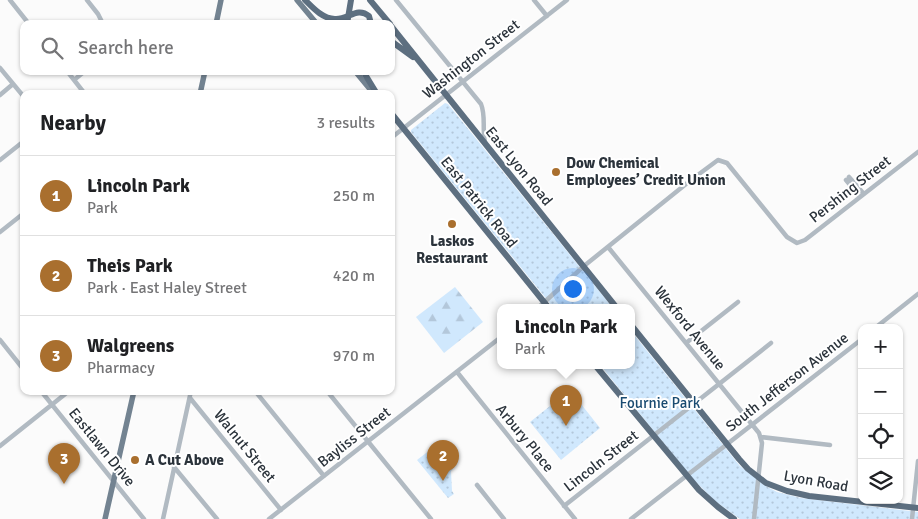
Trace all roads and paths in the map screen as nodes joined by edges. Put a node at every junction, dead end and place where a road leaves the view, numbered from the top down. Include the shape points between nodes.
1 (10, 0) edge
2 (87, 0) edge
3 (221, 0) edge
4 (351, 0) edge
5 (370, 0) edge
6 (396, 0) edge
7 (534, 0) edge
8 (567, 0) edge
9 (302, 2) edge
10 (547, 16) junction
11 (26, 20) edge
12 (101, 20) edge
13 (217, 20) edge
14 (314, 20) edge
15 (348, 20) edge
16 (370, 20) edge
17 (386, 20) edge
18 (395, 31) edge
19 (395, 44) edge
20 (420, 62) junction
21 (0, 68) edge
22 (70, 75) edge
23 (80, 75) edge
24 (204, 75) edge
25 (359, 75) edge
26 (365, 75) edge
27 (74, 80) junction
28 (464, 81) junction
29 (13, 84) junction
30 (82, 90) edge
31 (201, 90) edge
32 (372, 90) edge
33 (374, 90) edge
34 (20, 92) edge
35 (0, 95) edge
36 (446, 95) junction
37 (395, 118) edge
38 (404, 128) junction
39 (395, 135) edge
40 (20, 144) edge
41 (486, 146) junction
42 (918, 152) edge
43 (0, 160) edge
44 (847, 178) dead end
45 (862, 196) junction
46 (20, 216) edge
47 (0, 232) edge
48 (608, 247) junction
49 (584, 266) junction
50 (918, 294) edge
51 (738, 302) dead end
52 (542, 304) edge
53 (546, 304) edge
54 (614, 304) edge
55 (881, 324) edge
56 (635, 330) edge
57 (0, 340) edge
58 (497, 341) edge
59 (858, 341) edge
60 (686, 343) junction
61 (771, 343) dead end
62 (20, 365) edge
63 (598, 369) edge
64 (456, 372) junction
65 (719, 384) junction
66 (44, 395) edge
67 (64, 395) edge
68 (133, 395) edge
69 (190, 395) edge
70 (258, 395) edge
71 (330, 395) edge
72 (190, 398) junction
73 (694, 404) junction
74 (52, 405) junction
75 (752, 424) junction
76 (654, 436) junction
77 (762, 437) junction
78 (368, 442) junction
79 (727, 444) junction
80 (830, 445) dead end
81 (0, 446) edge
82 (918, 461) edge
83 (174, 467) junction
84 (324, 476) junction
85 (687, 476) junction
86 (758, 478) junction
87 (114, 481) junction
88 (477, 485) dead end
89 (564, 506) junction
90 (915, 508) edge
91 (281, 510) junction
92 (637, 517) edge
93 (105, 519) edge
94 (144, 519) edge
95 (162, 519) edge
96 (217, 519) edge
97 (270, 519) edge
98 (431, 519) edge
99 (504, 519) edge
100 (575, 519) edge
101 (631, 519) edge
102 (734, 519) edge
103 (754, 519) edge
104 (912, 519) edge

1 - 11 street
2 - 12 street
3 - 13 main road
4 - 15 highway
5 - 17 highway, East Lyon Road
6 - 28 street
7 - 10 street
8 - 10 street, Washington Street
9 - 14 main road
9 - 15 highway via 329,18
10 - 28 street, Washington Street
15 - 16 highway via 355,13 362,12
18 - 20 highway, East Lyon Road
19 - 20 highway
20 - 36 highway, East Lyon Road
21 - 29 street
22 - 27 street
23 - 27 street
24 - 31 main road
25 - 32 main road
26 - 33 highway
27 - 30 street
28 - 36 street, Washington Street
28 - 41 street via 483,109 482,130
29 - 34 street
29 - 35 street
36 - 38 street, Washington Street
36 - 41 highway, East Lyon Road
37 - 38 highway, East Patrick Road
38 - 39 street, Washington Street
38 - 52 highway, East Patrick Road
40 - 43 street
41 - 49 highway, East Lyon Road
42 - 45 street, Pershing Street
44 - 45 street
45 - 48 street, Pershing Street via 797,243 790,240 727,163 718,160
46 - 47 street
48 - 49 street
48 - 60 street, Wexford Avenue
49 - 53 street
49 - 54 highway, East Lyon Road
50 - 55 street
51 - 60 street
56 - 73 highway
57 - 62 street
58 - 64 street, Bayliss Street
59 - 75 street, South Jefferson Avenue
60 - 65 street, Wexford Avenue
61 - 65 street, Lincoln Street
63 - 76 highway
64 - 78 street, Bayliss Street
64 - 89 street, Arbury Place
65 - 73 street, Lincoln Street
65 - 75 street, Wexford Avenue
66 - 74 street, Eastlawn Drive
67 - 74 street
68 - 87 main road
69 - 72 street
70 - 84 street
71 - 78 street
72 - 83 street
72 - 91 street, Walnut Street
73 - 76 street, Lincoln Street
73 - 79 highway
74 - 81 street
74 - 87 street, Eastlawn Drive
75 - 77 street, Wexford Avenue
75 - 79 street, South Jefferson Avenue
76 - 85 highway
76 - 89 street, Lincoln Street
77 - 80 street
77 - 86 street
78 - 84 street, Bayliss Street
78 - 98 street
79 - 85 street, South Jefferson Avenue
79 - 86 highway, Lyon Road
82 - 90 street
83 - 95 street
83 - 96 street
84 - 91 street, Bayliss Street
85 - 92 street, South Jefferson Avenue
85 - 102 highway via 708,499
86 - 90 highway, Lyon Road via 798,494
86 - 103 street
87 - 93 main road
87 - 94 street, Eastlawn Drive
88 - 99 street
89 - 100 street, Arbury Place
90 - 104 street
91 - 97 street, Bayliss Street
92 - 101 street, South Jefferson Avenue

